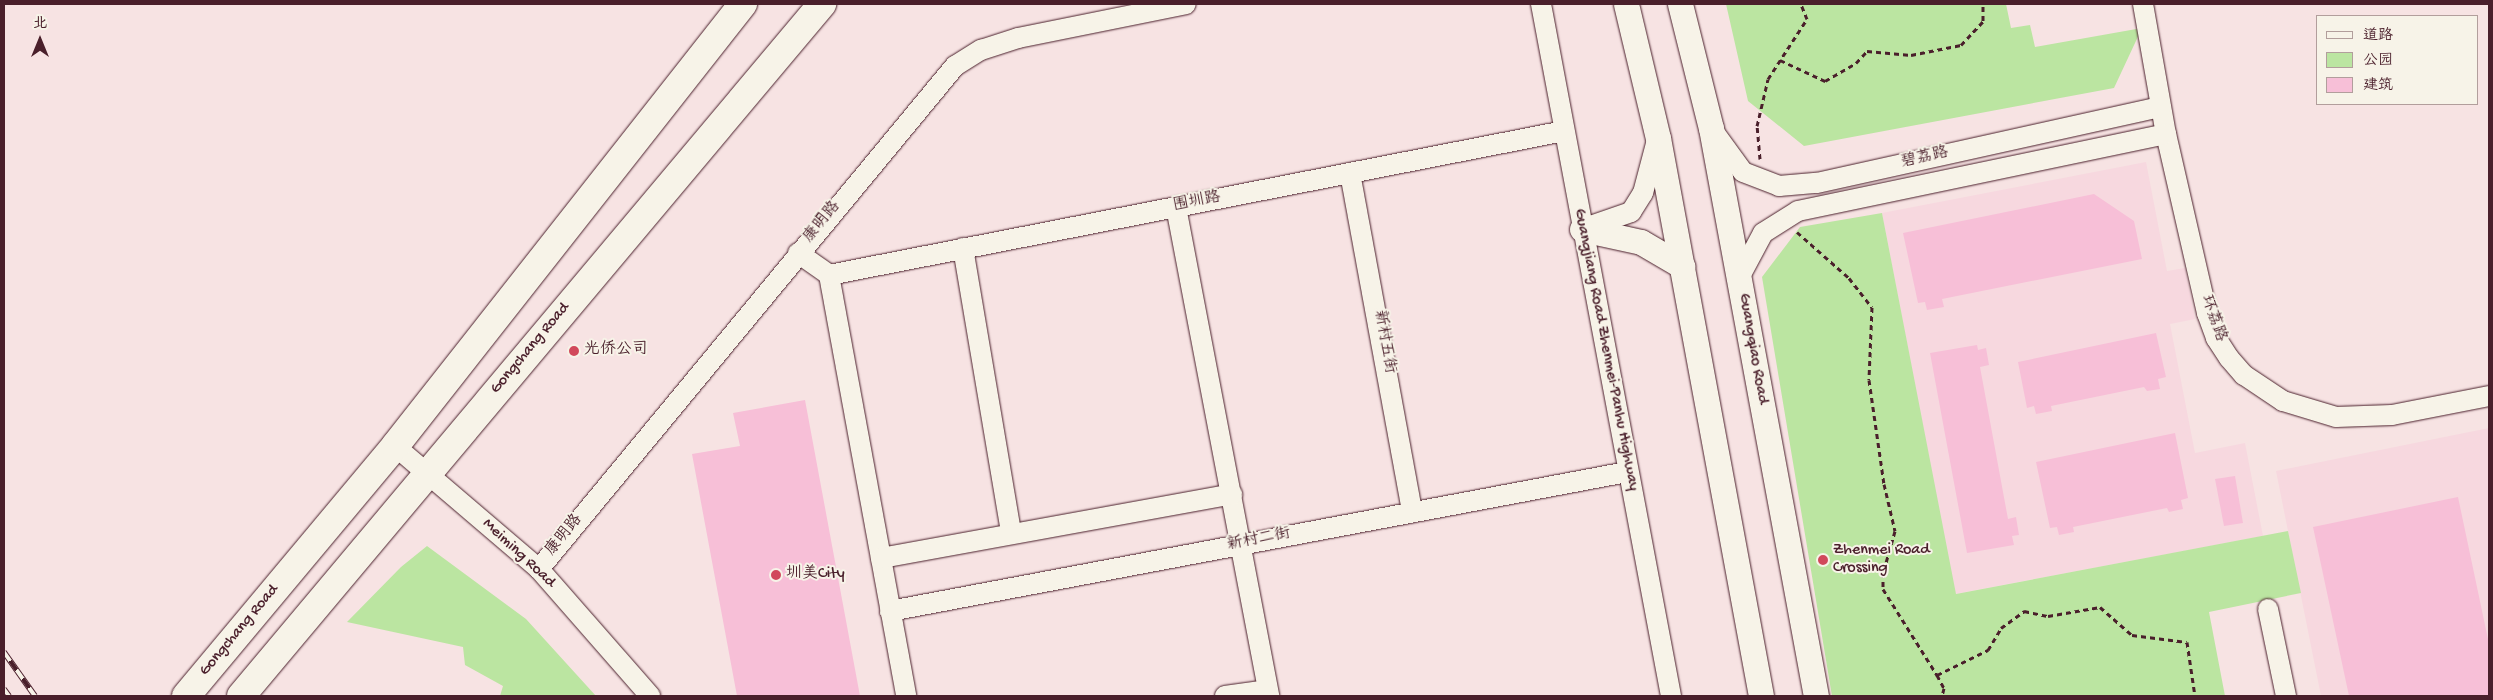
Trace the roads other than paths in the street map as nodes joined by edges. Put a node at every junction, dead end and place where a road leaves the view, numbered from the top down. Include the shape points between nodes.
1 (743, 4) edge
2 (822, 4) edge
3 (1186, 4) edge
4 (1541, 4) edge
5 (1626, 4) edge
6 (1680, 4) edge
7 (2143, 4) edge
8 (2161, 107) junction
9 (1711, 128) junction
10 (1564, 131) junction
11 (2166, 134) junction
12 (1658, 138) junction
13 (1350, 173) junction
14 (1176, 207) junction
15 (1582, 229) junction
16 (963, 248) junction
17 (798, 253) junction
18 (1682, 266) junction
19 (829, 275) junction
20 (1739, 278) junction
21 (2489, 396) edge
22 (395, 446) junction
23 (1627, 472) junction
24 (427, 473) junction
25 (1232, 494) junction
26 (1412, 512) junction
27 (1011, 533) junction
28 (1240, 544) junction
29 (881, 558) junction
30 (539, 569) junction
31 (2268, 609) dead end
32 (890, 611) junction
33 (1268, 693) edge
34 (186, 696) edge
35 (241, 696) edge
36 (650, 696) edge
37 (906, 696) edge
38 (1225, 696) edge
39 (1672, 696) edge
40 (1761, 696) edge
41 (1816, 696) edge
42 (2286, 696) edge

1 - 22 highway, Gongchang Road
2 - 24 highway, Gongchang Road
3 - 17 street, 康明路 via 1018,38 981,50 955,66
4 - 10 street, Guangjiang Road Zhenmei-Panhu Highway
5 - 12 main road
6 - 9 main road, Guangqiao Road
7 - 8 street, 环荔路
8 - 9 street, 碧荔路 via 1817,183 1779,186 1743,172 1724,151
8 - 11 street, 环荔路
9 - 20 main road, Guangqiao Road
10 - 13 street, 围圳路
10 - 15 street, Guangjiang Road Zhenmei-Panhu Highway
11 - 20 street, 碧荔路 via 1798,211 1763,233
11 - 21 street, 环荔路 via 2207,313 2216,338 2244,375 2283,401 2336,417 2392,415
12 - 15 street via 1643,193 1630,212
12 - 18 main road
13 - 14 street, 围圳路
13 - 26 street, 新村五街
14 - 16 street, 围圳路
14 - 25 street
15 - 18 main road via 1641,242
15 - 23 street, Guangjiang Road Zhenmei-Panhu Highway
16 - 19 street, 围圳路
16 - 27 street
17 - 19 street
17 - 30 street, 康明路
18 - 40 main road
19 - 29 street
20 - 41 main road, Guangqiao Road
22 - 24 street, Meiming Road
22 - 34 highway, Gongchang Road
23 - 26 street, 新村二街
23 - 39 street, Guangjiang Road Zhenmei-Panhu Highway
24 - 30 street, Meiming Road
24 - 35 highway, Gongchang Road
25 - 27 street
25 - 28 street
26 - 28 street, 新村二街
27 - 29 street
28 - 32 street, 新村二街
28 - 33 street
29 - 32 street
30 - 36 street, Meiming Road
31 - 42 street
32 - 37 street
33 - 38 street

